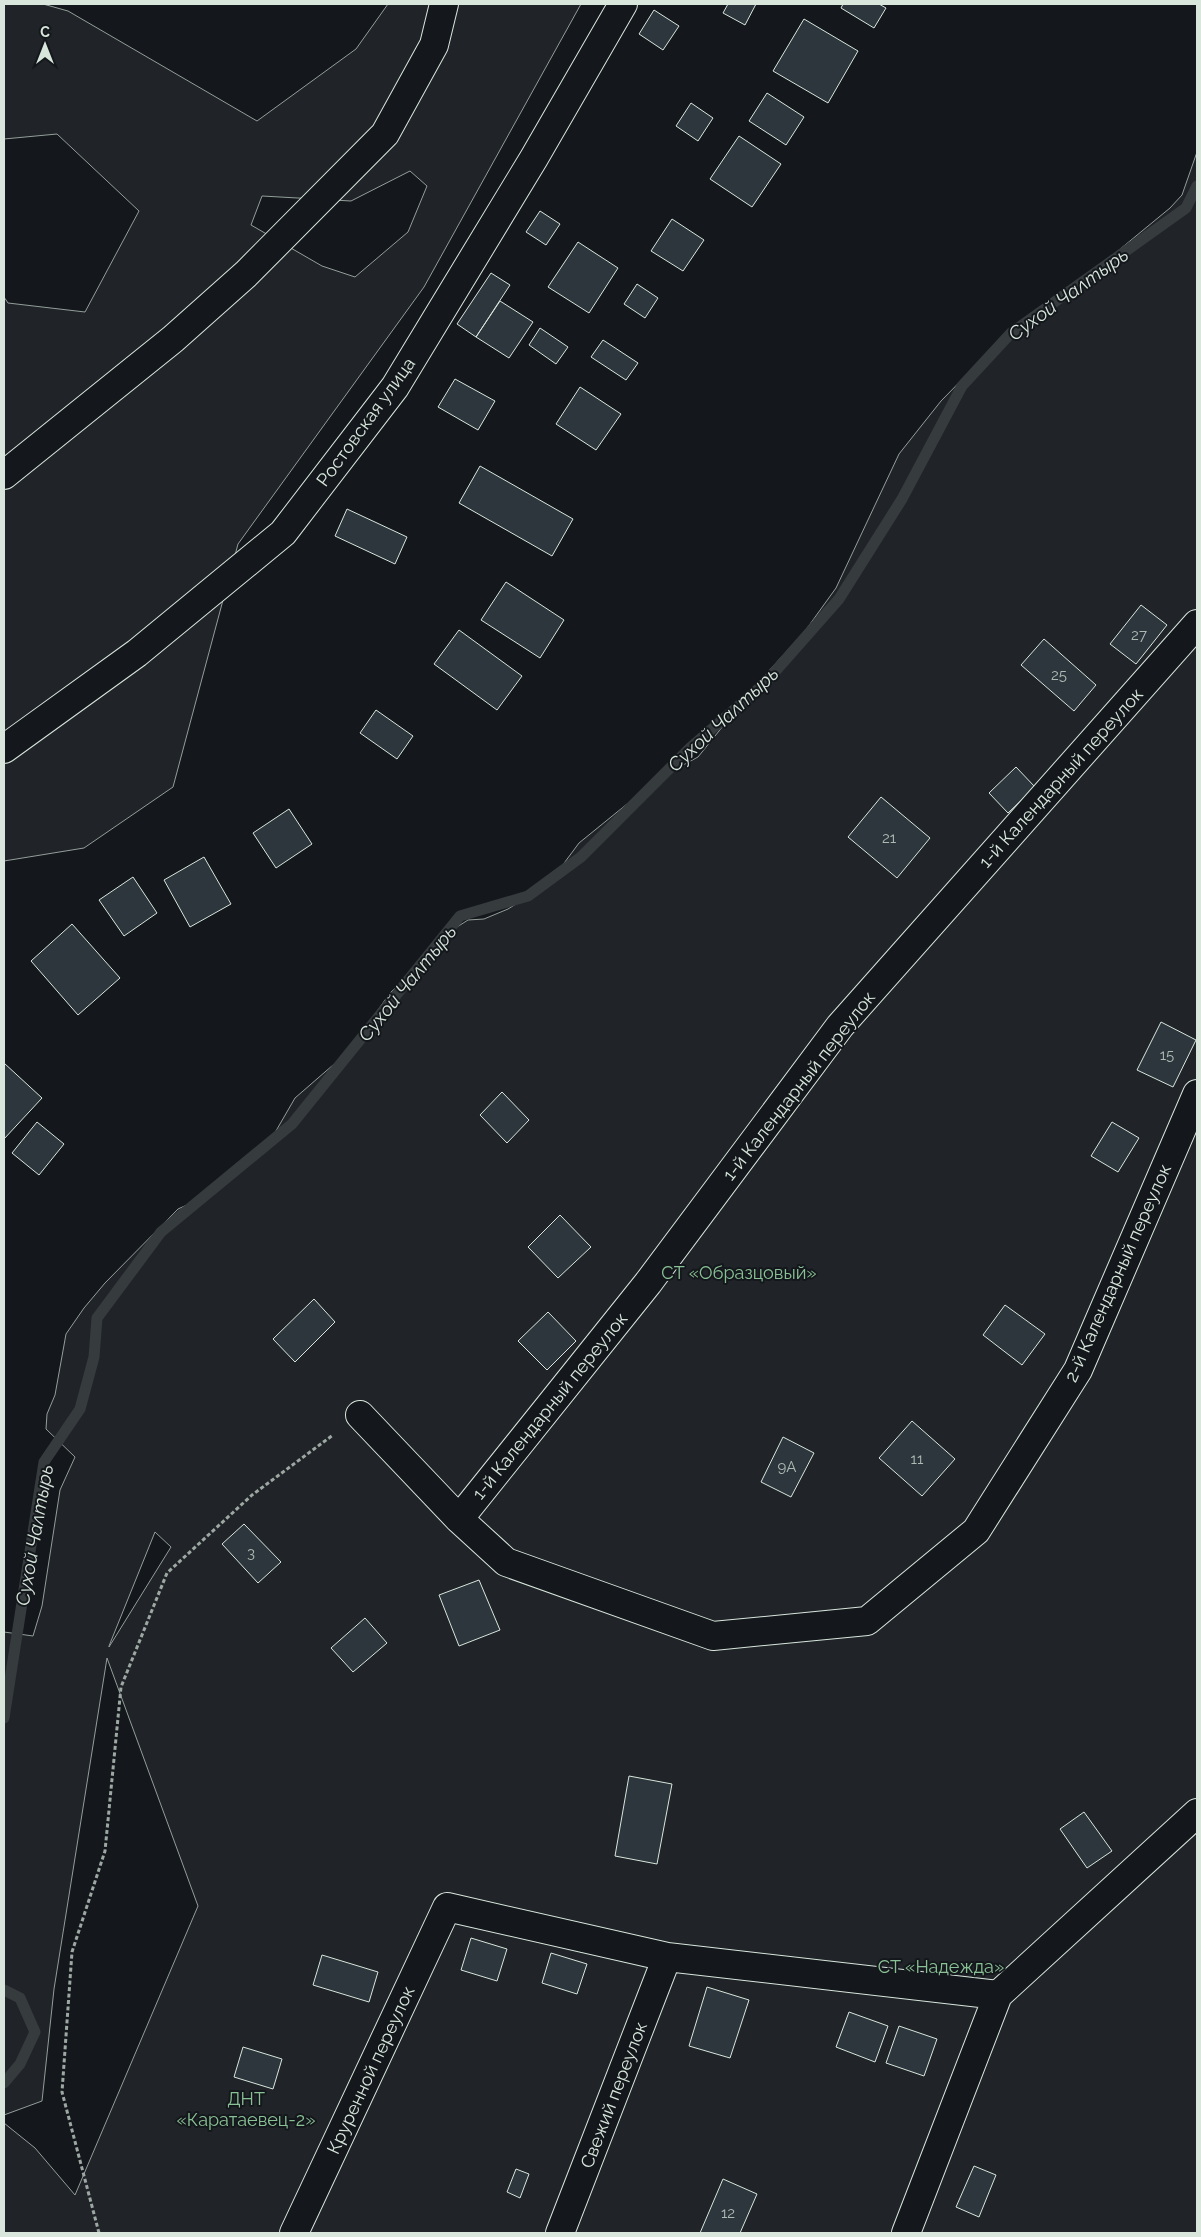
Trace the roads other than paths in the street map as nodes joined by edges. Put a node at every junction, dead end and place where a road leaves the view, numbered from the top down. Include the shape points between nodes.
1 (444, 4) edge
2 (623, 4) edge
3 (4, 475) edge
4 (1197, 624) edge
5 (4, 749) edge
6 (1197, 1094) edge
7 (360, 1415) road end
8 (460, 1519) junction
9 (1197, 1813) edge
10 (667, 1956) junction
11 (998, 1995) junction
12 (294, 2233) edge
13 (560, 2233) edge
14 (906, 2233) edge

1 - 3 street via 434,46 385,134 239,281 173,339
2 - 5 street, Ростовская улица via 396,387 283,533 136,653
4 - 8 street, 1-й Календарный переулок via 840,1026 648,1283
6 - 8 street, 2-й Календарный переулок via 1073,1378 976,1531 867,1621 713,1636 506,1562
7 - 8 street
9 - 11 street
10 - 11 street
10 - 12 street, Круренной переулок via 448,1907
10 - 13 street, Свежий переулок
11 - 14 street

